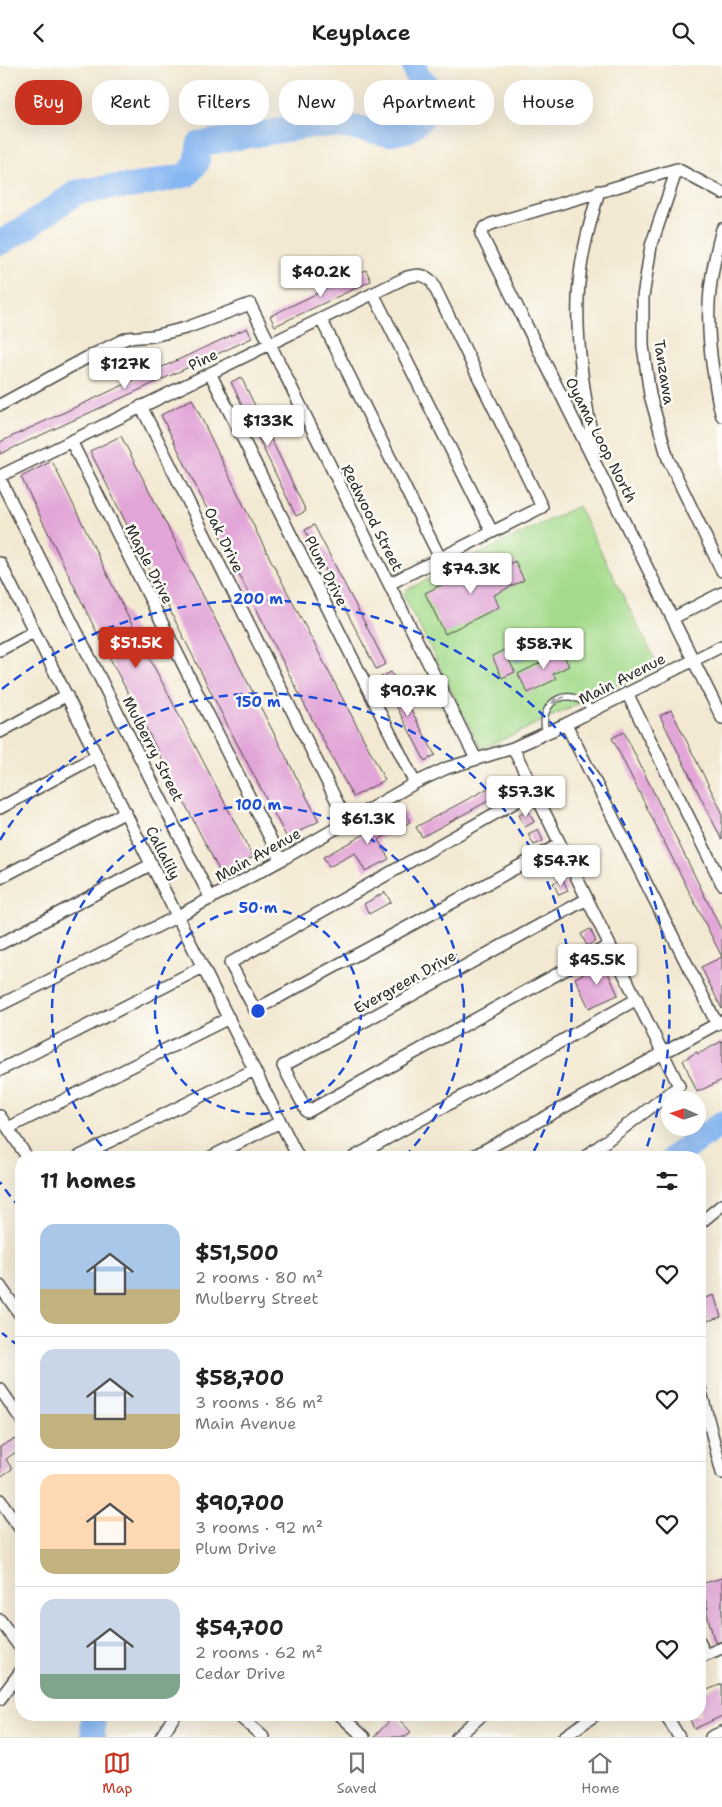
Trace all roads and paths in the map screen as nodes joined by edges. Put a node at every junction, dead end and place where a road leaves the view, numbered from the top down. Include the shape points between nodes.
1 (677, 169) junction
2 (599, 191) junction
3 (722, 193) edge
4 (722, 229) edge
5 (717, 262) edge
6 (373, 293) junction
7 (321, 319) junction
8 (269, 344) junction
9 (210, 373) junction
10 (0, 405) edge
11 (141, 407) junction
12 (722, 416) edge
13 (71, 441) junction
14 (596, 462) junction
15 (0, 478) edge
16 (492, 533) junction
17 (440, 558) junction
18 (1, 567) edge
19 (722, 571) edge
20 (388, 584) junction
21 (722, 593) edge
22 (672, 618) junction
23 (33, 632) junction
24 (722, 646) edge
25 (0, 651) edge
26 (693, 660) junction
27 (627, 693) junction
28 (66, 695) junction
29 (718, 701) edge
30 (592, 711) junction
31 (722, 718) edge
32 (566, 724) junction
33 (0, 732) edge
34 (546, 733) junction
35 (513, 748) junction
36 (97, 756) junction
37 (476, 759) junction
38 (415, 783) junction
39 (535, 791) junction
40 (0, 808) edge
41 (126, 812) junction
42 (347, 822) junction
43 (560, 844) junction
44 (281, 860) junction
45 (152, 864) junction
46 (0, 878) edge
47 (722, 884) edge
48 (210, 899) junction
49 (587, 899) junction
50 (178, 916) junction
51 (0, 944) edge
52 (610, 945) junction
53 (203, 967) junction
54 (637, 999) junction
55 (0, 1005) edge
56 (229, 1018) junction
57 (720, 1023) edge
58 (663, 1054) junction
59 (0, 1070) edge
60 (254, 1070) junction
61 (0, 1116) edge
62 (280, 1122) junction
63 (8, 1128) junction
64 (23, 1151) edge
65 (90, 1151) edge
66 (222, 1151) edge
67 (295, 1151) edge
68 (365, 1151) edge
69 (483, 1151) edge
70 (593, 1151) edge
71 (721, 1210) edge
72 (706, 1219) edge
73 (0, 1285) edge
74 (15, 1307) edge
75 (0, 1389) edge
76 (15, 1410) edge
77 (706, 1411) edge
78 (722, 1473) edge
79 (0, 1501) edge
80 (15, 1522) edge
81 (0, 1619) edge
82 (15, 1640) edge
83 (722, 1648) edge
84 (706, 1654) edge
85 (15, 1679) edge
86 (0, 1699) edge
87 (171, 1721) edge
88 (245, 1721) edge
89 (347, 1721) edge
90 (475, 1721) edge
91 (587, 1721) edge
92 (670, 1721) edge
93 (722, 1732) edge
94 (161, 1737) edge
95 (263, 1737) edge
96 (364, 1737) edge
97 (457, 1737) edge
98 (564, 1737) edge
99 (679, 1737) edge
100 (711, 1737) edge

1 - 2 street
1 - 3 street
1 - 19 street, Tanzawa via 652,246 643,297 643,346 650,395 668,459
2 - 14 street via 585,240 578,298 580,352
2 - 14 street, Oyama Loop North via 491,224 481,234
4 - 5 street
5 - 12 street via 708,302 710,348
6 - 7 street, Pine
6 - 16 street
6 - 16 street, Pine via 421,274 432,282 542,507
7 - 8 street, Pine
7 - 17 street
8 - 9 street, Pine
8 - 10 street, Redwood Street via 250,304 186,328 127,338
8 - 20 street, Redwood Street
9 - 11 street, Pine
9 - 38 street, Plum Drive
11 - 13 street, Pine
11 - 42 street, Oak Drive
13 - 15 street, Pine
13 - 44 street, Maple Drive
14 - 22 street, Oyama Loop North
15 - 48 street, Mulberry Street
16 - 17 street
17 - 20 street
18 - 23 street, Callalily
20 - 37 street, Redwood Street
21 - 22 street
22 - 26 street, Oyama Loop North
23 - 25 street
23 - 28 street, Callalily
24 - 26 street, Main Avenue
26 - 27 street, Main Avenue
26 - 29 street, Oyama Loop North
27 - 30 street, Main Avenue
27 - 47 street
28 - 33 street
28 - 36 street, Callalily
29 - 31 street, Oyama Loop North
30 - 32 street, Main Avenue
30 -> 34 lane via 576,697 561,698 545,712
32 - 34 street, Main Avenue
32 - 57 street
34 - 35 street, Main Avenue
35 - 37 street, Main Avenue
35 - 39 street
36 - 40 street
36 - 41 street, Callalily
37 - 38 street, Main Avenue
38 - 42 street, Main Avenue
39 - 43 street
39 - 43 street via 230,963 255,1010
41 - 45 street, Callalily
41 - 46 street
42 - 44 street, Main Avenue
43 - 49 street
44 - 48 street, Main Avenue
45 - 50 street, Callalily
45 - 51 street
48 - 50 street, Main Avenue
49 - 52 street
49 - 52 street, Evergreen Drive via 283,1066 307,1112
50 - 53 street, Callalily
50 - 55 street, Main Avenue
52 - 54 street
53 - 56 street, Callalily
53 - 59 street
54 - 58 street
54 - 68 street
56 - 60 street, Callalily
56 - 63 street
57 - 58 street
58 - 69 street
58 - 70 street via 679,1086
60 - 62 street, Callalily
60 - 65 street
61 - 63 street
62 - 66 street
62 - 67 street, Callalily
63 - 64 street
71 - 72 street
73 - 74 street
75 - 76 street
77 - 78 street
79 - 80 street
81 - 82 street
83 - 84 street
85 - 86 street
87 - 94 street
88 - 95 street
89 - 96 street
90 - 97 street
91 - 98 street
92 - 99 street
93 - 100 street

